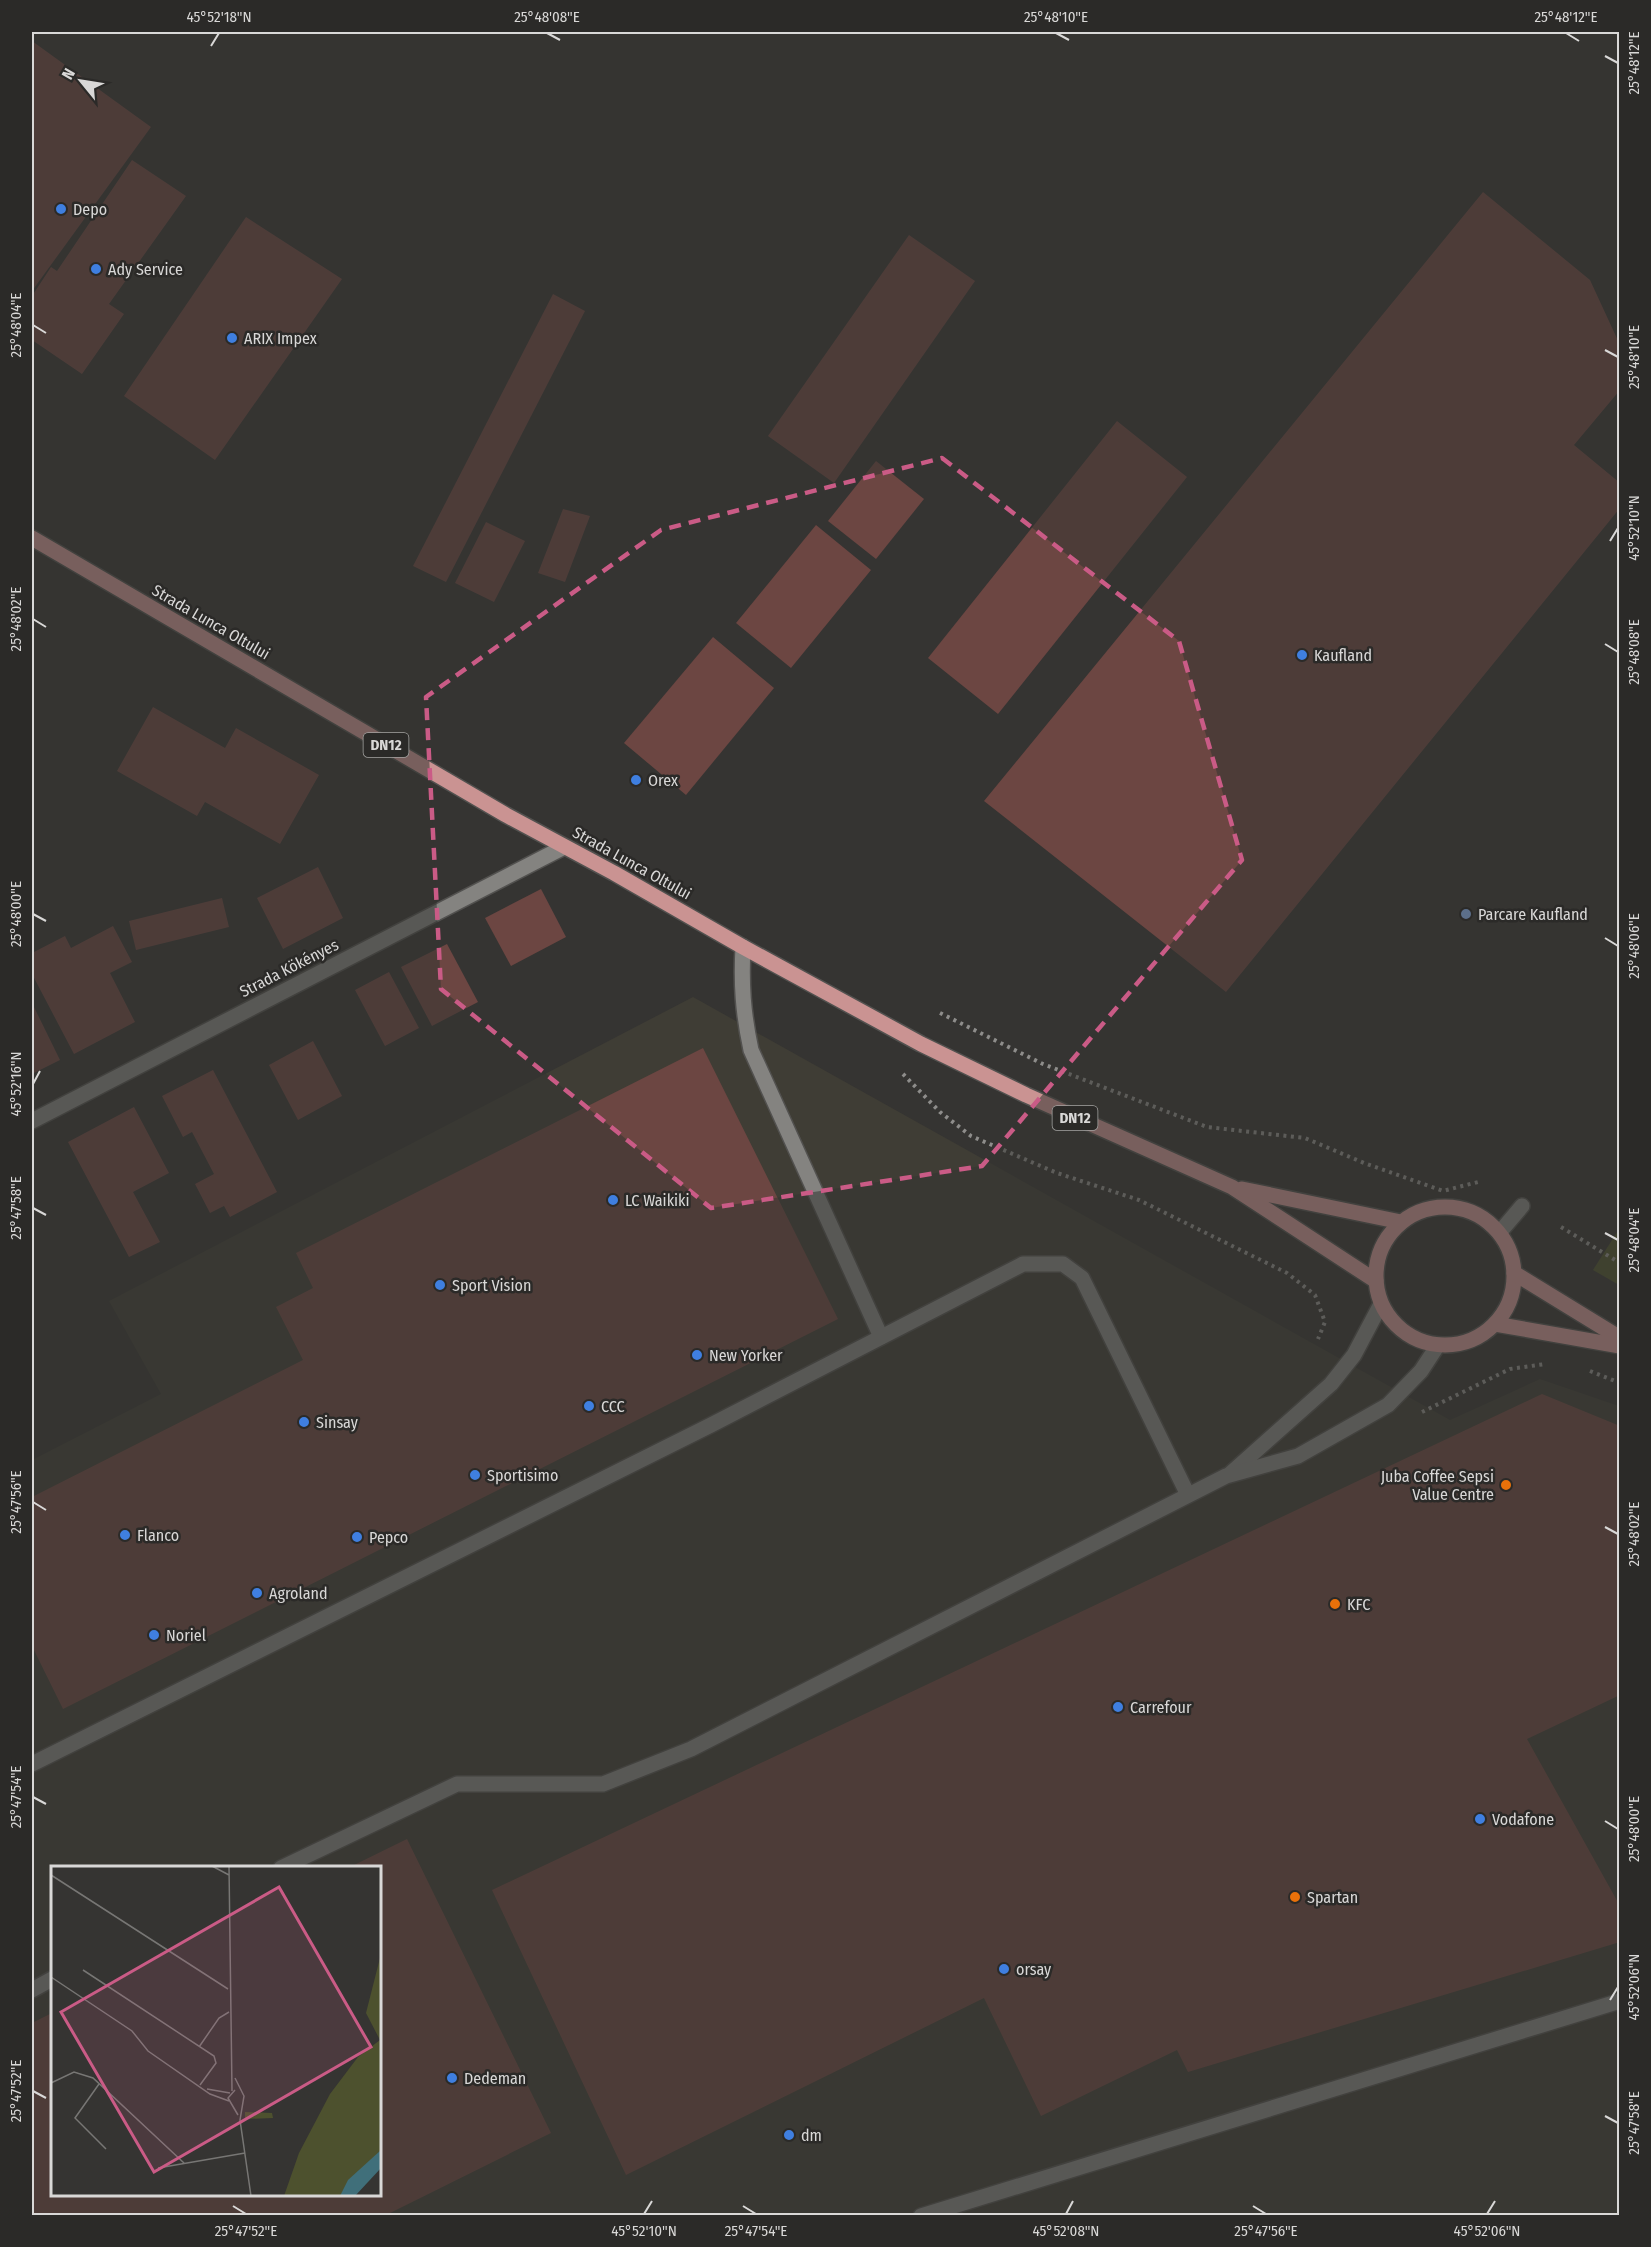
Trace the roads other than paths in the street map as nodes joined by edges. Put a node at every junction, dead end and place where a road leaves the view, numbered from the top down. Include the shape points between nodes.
1 (32, 538) edge
2 (564, 847) junction
3 (743, 947) junction
4 (32, 1121) edge
5 (1232, 1187) junction
6 (1522, 1206) dead end
7 (1401, 1222) junction
8 (1500, 1232) junction
9 (1514, 1273) junction
10 (1376, 1281) junction
11 (1382, 1304) junction
12 (1495, 1324) junction
13 (881, 1337) junction
14 (1620, 1338) edge
15 (1438, 1345) junction
16 (1620, 1346) edge
17 (1226, 1476) junction
18 (1188, 1495) junction
19 (32, 1764) edge
20 (285, 1866) edge
21 (51, 1980) edge
22 (32, 1990) edge
23 (1620, 2001) edge
24 (921, 2216) edge

1 - 2 main road, Strada Lunca Oltului / DN12
2 - 3 main road, Strada Lunca Oltului / DN12
2 - 4 street, Strada Kökényes
3 - 5 main road, Strada Lunca Oltului / DN12 via 931,1049
3 - 13 street via 741,986 751,1050
5 - 7 main road
5 - 10 main road
6 - 8 street
7 - 8 main road via 1420,1211 1441,1206 1463,1208
7 - 10 main road via 1386,1239 1377,1259
8 - 9 main road via 1510,1251
9 - 12 main road via 1511,1295
9 - 14 main road
10 - 11 main road
11 - 15 main road via 1395,1324 1414,1338
11 - 17 street via 1354,1355 1331,1384
12 - 15 main road via 1459,1344
12 - 16 main road
13 - 18 street via 1023,1264 1063,1264 1082,1278
13 - 19 street
15 - 17 street via 1421,1371 1388,1406 1298,1456
17 - 18 street
18 - 20 street via 691,1749 603,1784 457,1784
21 - 22 street
23 - 24 street

